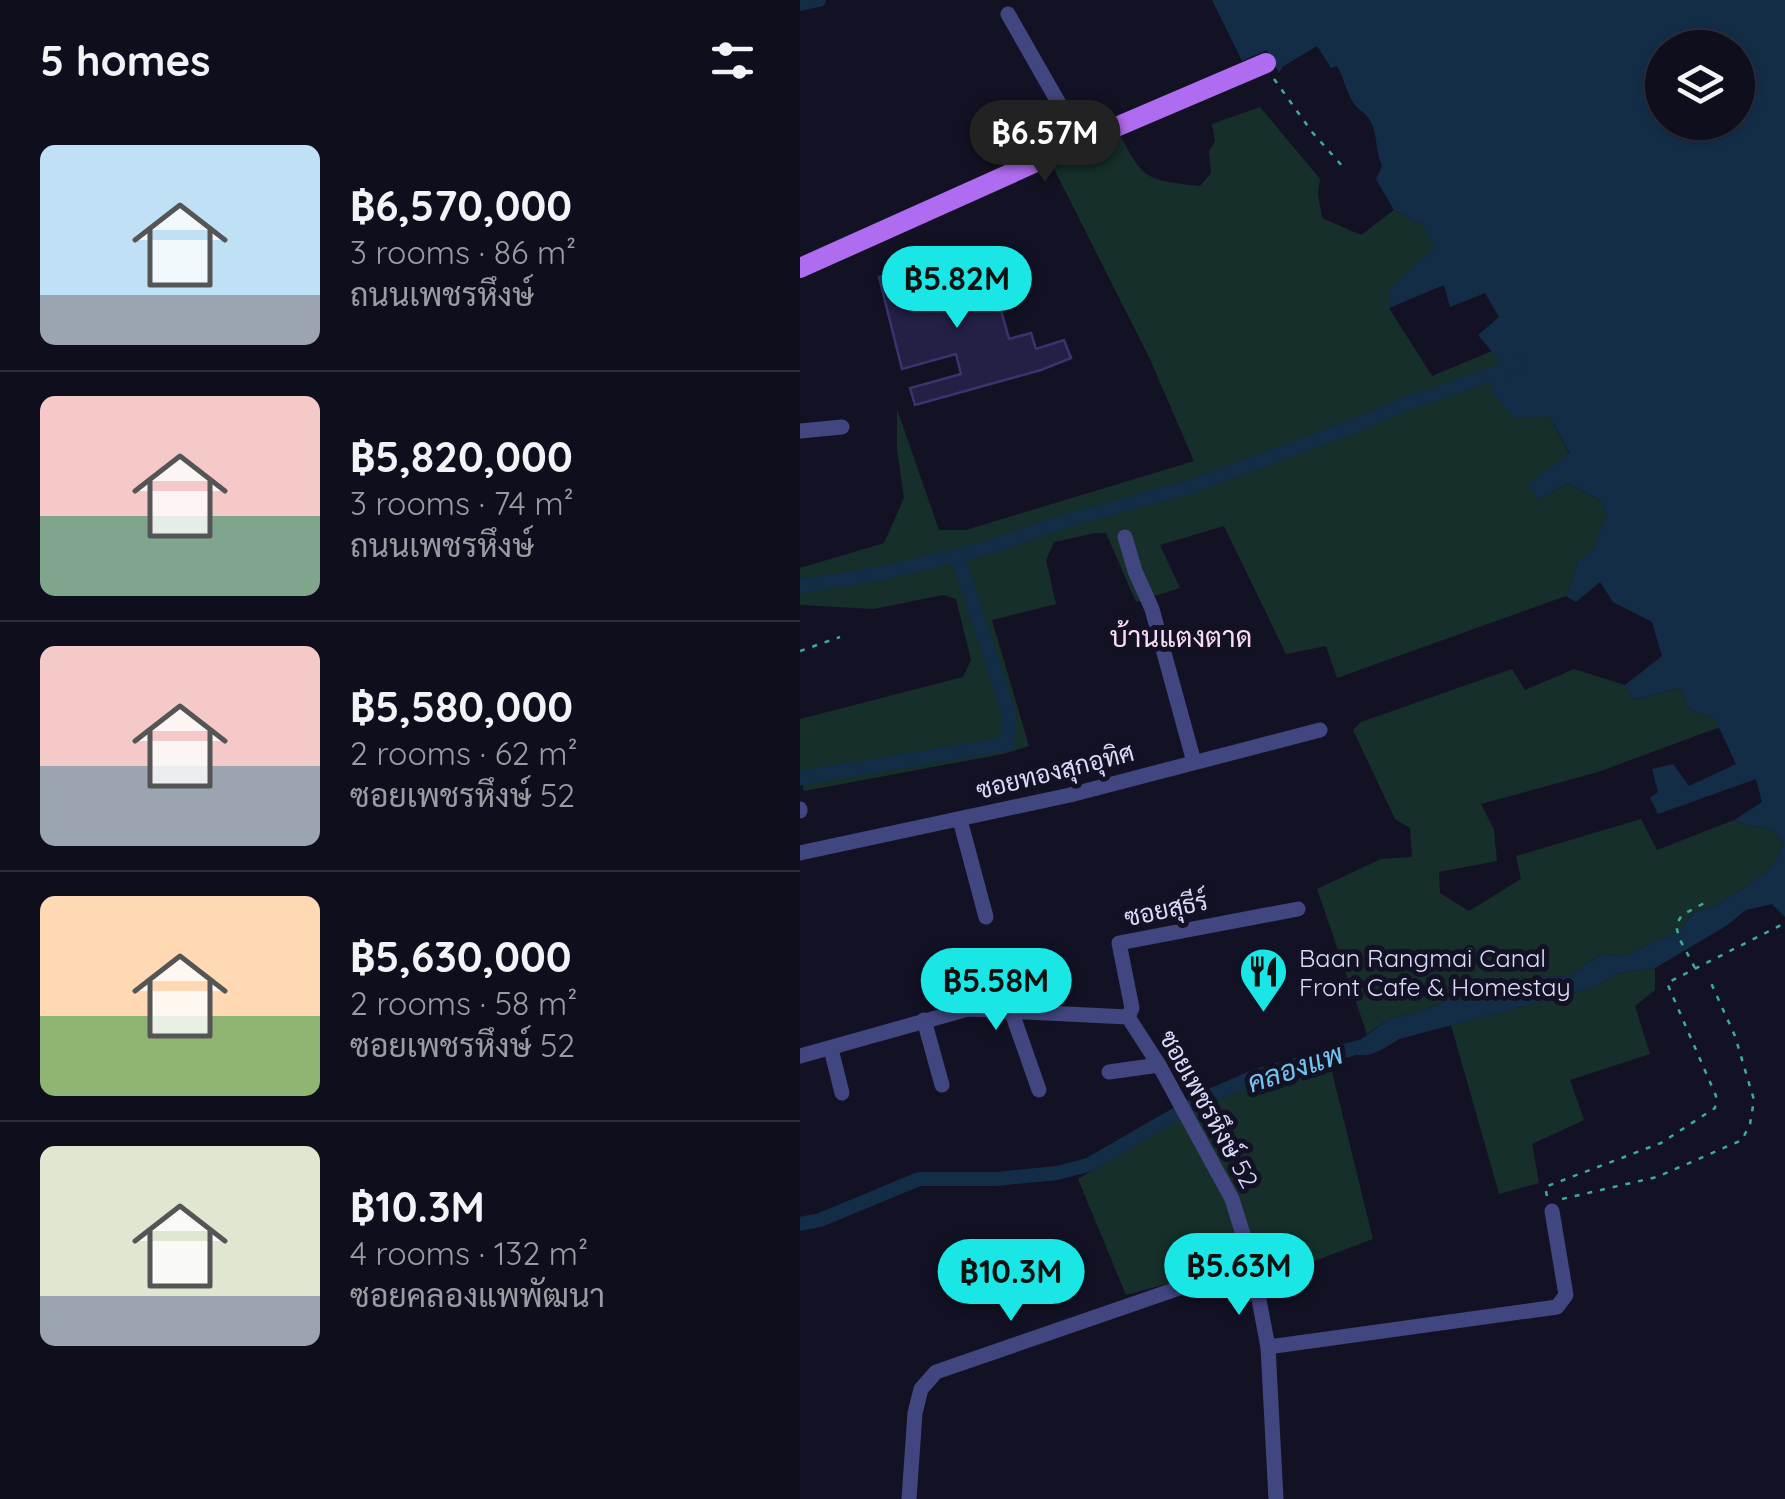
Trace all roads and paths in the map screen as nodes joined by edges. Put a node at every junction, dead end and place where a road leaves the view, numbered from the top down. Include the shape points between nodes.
1 (1008, 14) dead end
2 (1266, 63) joint
3 (1080, 142) junction
4 (1344, 168) dead end
5 (802, 260) edge
6 (842, 428) dead end
7 (800, 432) edge
8 (1125, 537) dead end
9 (840, 636) dead end
10 (800, 650) edge
11 (1320, 730) dead end
12 (1194, 762) junction
13 (960, 820) junction
14 (800, 853) edge
15 (1708, 901) dead end
16 (1298, 909) dead end
17 (986, 917) dead end
18 (1785, 923) edge
19 (1696, 968) junction
20 (1711, 983) dead end
21 (1012, 1013) junction
22 (1128, 1017) junction
23 (924, 1020) junction
24 (832, 1049) junction
25 (800, 1056) edge
26 (1159, 1065) junction
27 (1109, 1072) dead end
28 (942, 1086) dead end
29 (1039, 1090) dead end
30 (842, 1092) dead end
31 (1552, 1211) junction
32 (1252, 1263) junction
33 (1268, 1346) junction
34 (910, 1499) edge
35 (1276, 1499) edge

1 - 3 street
2 - 3 main road
2 - 4 path
3 - 5 main road
6 - 7 street
8 - 12 street
9 - 10 path
11 - 12 street, ซอยทองสุกอุทิศ
12 - 13 street, ซอยทองสุกอุทิศ
13 - 14 street, ซอยทองสุกอุทิศ
13 - 17 street
15 - 19 path via 1676,924
16 - 22 street, ซอยสุธีร์ via 1119,944 1132,1003
18 - 19 path
19 - 31 path via 1667,983 1716,1096 1715,1108 1661,1142 1545,1187
20 - 31 path via 1754,1100 1742,1140 1657,1177 1563,1198
21 - 22 street, ซอยเพชรหึงษ์ 52
21 - 23 street, ซอยเพชรหึงษ์ 52 via 968,1009
21 - 29 street
22 - 26 street, ซอยเพชรหึงษ์ 52
23 - 24 street, ซอยเพชรหึงษ์ 52
23 - 28 street
24 - 25 street, ซอยเพชรหึงษ์ 52
24 - 30 street
26 - 27 street
26 - 32 street, ซอยเพชรหึงษ์ 52 via 1232,1199
31 - 33 street via 1566,1295 1557,1307
32 - 33 street, ซอยเพชรหึงษ์ 52
32 - 34 street via 936,1372 921,1389 915,1414
33 - 35 street, ซอยเพชรหึงษ์ 52

